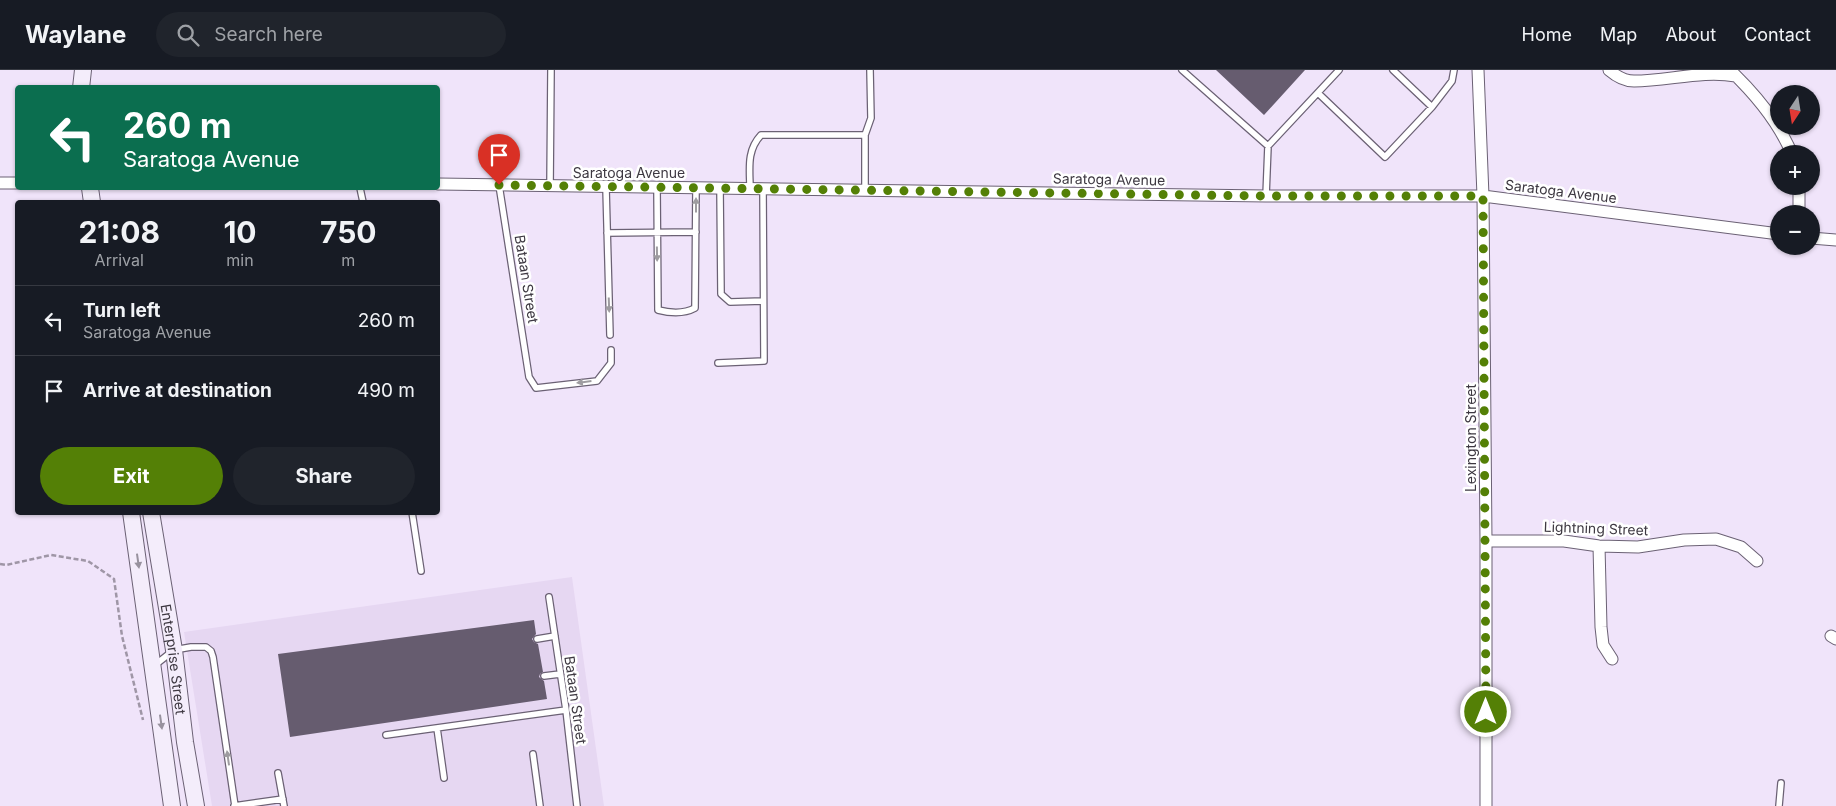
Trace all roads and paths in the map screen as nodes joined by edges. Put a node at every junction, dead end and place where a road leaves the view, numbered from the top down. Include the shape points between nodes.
1 (83, 70) edge
2 (551, 70) edge
3 (870, 70) edge
4 (1182, 70) edge
5 (1339, 70) edge
6 (1392, 70) edge
7 (1454, 70) edge
8 (1478, 70) edge
9 (1609, 70) edge
10 (1734, 73) edge
11 (81, 85) edge
12 (1318, 93) junction
13 (1432, 107) junction
14 (865, 135) junction
15 (1788, 145) edge
16 (1268, 146) junction
17 (0, 183) edge
18 (15, 183) edge
19 (440, 184) edge
20 (499, 185) junction
21 (550, 187) junction
22 (606, 188) junction
23 (657, 188) junction
24 (696, 188) junction
25 (720, 188) junction
26 (750, 189) junction
27 (763, 189) junction
28 (865, 191) junction
29 (1266, 196) junction
30 (1483, 196) junction
31 (696, 232) junction
32 (607, 233) junction
33 (656, 233) junction
34 (1770, 233) edge
35 (1820, 239) edge
36 (1836, 240) edge
37 (763, 301) junction
38 (610, 335) dead end
39 (611, 350) dead end
40 (718, 363) dead end
41 (131, 515) edge
42 (151, 515) edge
43 (412, 515) edge
44 (1486, 541) junction
45 (1599, 546) junction
46 (1758, 560) dead end
47 (0, 564) edge
48 (421, 571) dead end
49 (549, 597) dead end
50 (555, 636) junction
51 (537, 639) dead end
52 (174, 650) junction
53 (1612, 659) dead end
54 (153, 666) junction
55 (560, 674) junction
56 (544, 676) dead end
57 (566, 710) junction
58 (143, 720) dead end
59 (437, 728) junction
60 (386, 735) dead end
61 (533, 754) dead end
62 (278, 772) dead end
63 (444, 778) dead end
64 (1781, 783) dead end
65 (283, 798) junction
66 (172, 806) edge
67 (196, 806) edge
68 (234, 806) edge
69 (284, 806) edge
70 (540, 806) edge
71 (577, 806) edge
72 (1486, 806) edge
73 (1779, 806) edge

1 - 11 street
2 - 21 lane
3 - 14 lane via 871,118
4 - 16 lane
5 - 12 lane
6 - 13 lane
7 - 13 lane via 1452,80
8 - 30 street, Lexington Street
9 - 10 street via 1634,81
10 - 15 street via 1772,119
12 - 13 lane via 1385,156
12 - 16 lane
14 - 26 lane via 761,136 749,155
14 - 28 lane
16 - 29 lane
17 - 18 street
19 - 20 street, Saratoga Avenue
20 - 21 street, Saratoga Avenue
39 -> 20 lane, Bataan Street via 610,363 597,381 536,388 529,377
21 - 22 street, Saratoga Avenue
22 - 23 street, Saratoga Avenue
22 - 32 lane
23 - 24 street, Saratoga Avenue
23 - 33 lane
24 - 25 street, Saratoga Avenue
31 -> 24 lane
25 - 26 street, Saratoga Avenue
25 - 37 lane via 721,294 730,302
26 - 27 street, Saratoga Avenue
27 - 28 street, Saratoga Avenue
27 - 37 lane
28 - 29 street, Saratoga Avenue
29 - 30 street, Saratoga Avenue
30 - 34 street, Saratoga Avenue
30 - 44 street, Lexington Street
31 - 33 lane
33 -> 31 lane via 658,310 668,313 695,308
32 - 33 lane
32 -> 38 lane
35 - 36 street
37 - 40 lane via 764,361
41 -> 54 street, Enterprise Street
42 - 52 street, Enterprise Street
43 - 48 lane
44 - 45 street, Lightning Street via 1564,541
44 - 72 street, Lexington Street
45 - 46 street, Lightning Street via 1638,547 1716,538 1741,547
45 - 53 street via 1603,645
47 - 58 path via 51,555 88,560 114,579 122,636
49 - 50 lane, Bataan Street
50 - 51 lane
50 - 55 lane, Bataan Street
52 - 54 lane
52 - 67 street, Enterprise Street
68 -> 52 lane via 212,654 203,646
54 -> 66 street, Enterprise Street
55 - 56 lane
55 - 57 lane, Bataan Street
57 - 59 lane
57 - 71 lane, Bataan Street
59 - 60 lane
59 - 63 lane
61 - 70 lane
62 - 65 lane
64 - 73 lane
65 - 68 lane
65 - 69 lane

